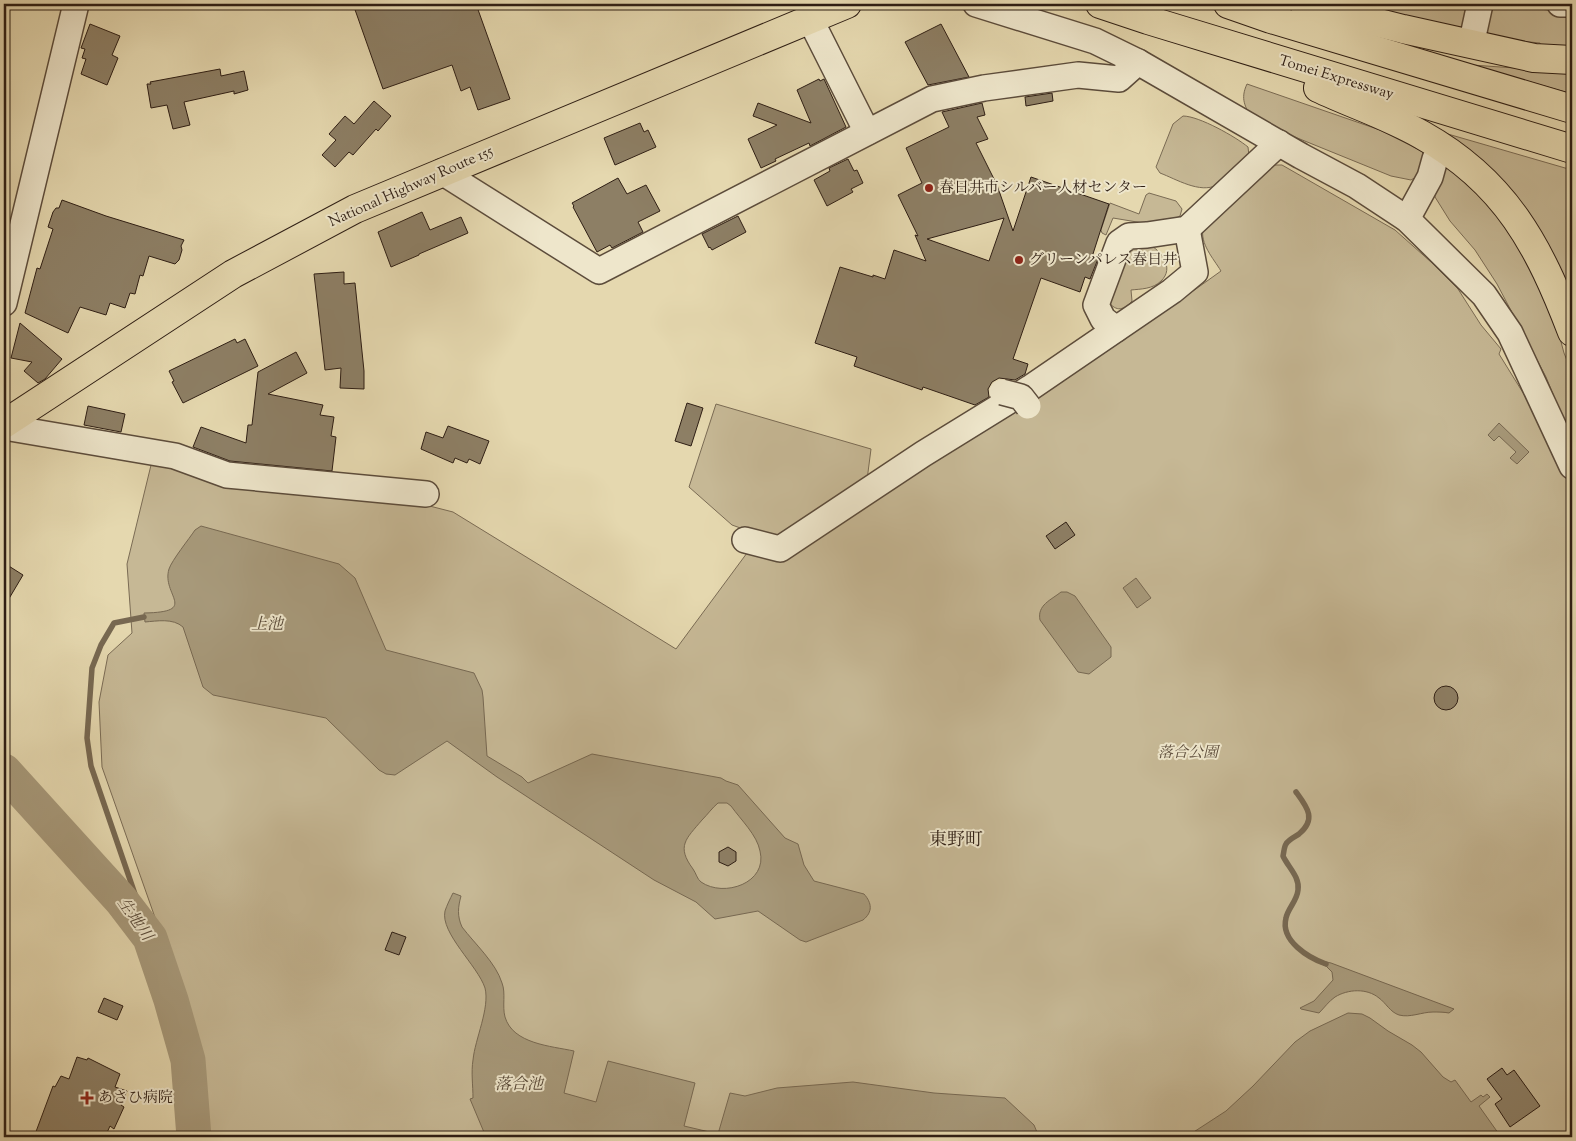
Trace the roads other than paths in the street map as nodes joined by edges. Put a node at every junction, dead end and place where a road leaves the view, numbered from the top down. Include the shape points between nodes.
1 (847, 4) edge
2 (976, 4) edge
3 (1100, 4) edge
4 (1228, 4) edge
5 (1304, 4) edge
6 (1480, 4) edge
7 (1560, 4) edge
8 (1572, 4) edge
9 (74, 5) edge
10 (810, 19) junction
11 (1473, 36) tunnel mouth
12 (1260, 55) junction
13 (1572, 60) edge
14 (1138, 62) junction
15 (1572, 109) edge
16 (867, 132) junction
17 (1279, 144) junction
18 (1572, 149) edge
19 (1435, 159) tunnel mouth
20 (442, 172) junction
21 (1407, 218) junction
22 (1186, 229) junction
23 (4, 303) edge
24 (1116, 329) junction
25 (1572, 332) edge
26 (1002, 392) dead end
27 (1028, 406) dead end
28 (4, 426) edge
29 (1572, 466) edge
30 (426, 494) dead end
31 (745, 540) dead end

1 - 10 highway, National Highway Route 155
2 - 14 street via 1095,42
3 - 12 highway, Tomei Expressway
4 - 15 highway
5 - 13 highway via 1534,58
6 - 11 street
7 - 8 street
9 - 23 street
10 - 16 street
10 - 20 highway, National Highway Route 155
12 - 18 highway, Tomei Expressway
12 - 25 highway via 1320,88 1422,135 1480,177 1522,226 1550,278
14 - 16 street via 1118,78 1078,75 932,99
14 - 17 street
16 - 20 street via 599,271
17 - 21 street via 1357,186
17 - 22 street
19 - 21 street via 1430,176
20 - 28 highway, National Highway Route 155 via 355,209 233,274
21 - 29 street via 1484,294 1510,333
22 - 24 street via 1195,272
22 - 24 street via 1129,236 1119,243 1096,305 1103,319
24 - 31 street via 780,549
26 - 27 street, bridge via 1021,397
28 - 30 street via 175,456 227,475

